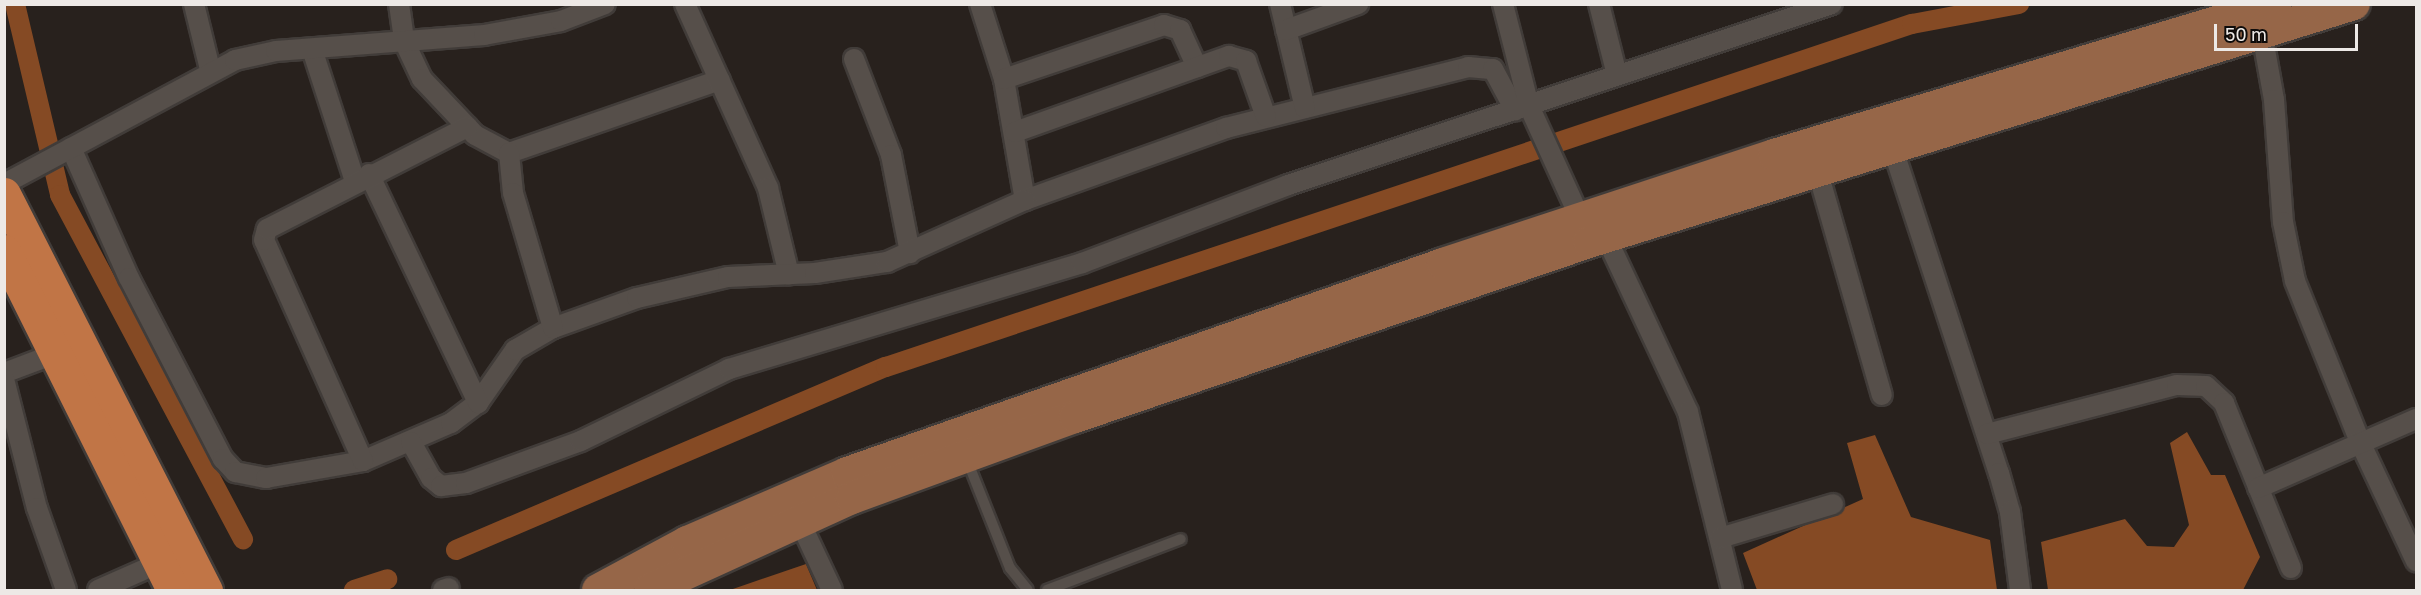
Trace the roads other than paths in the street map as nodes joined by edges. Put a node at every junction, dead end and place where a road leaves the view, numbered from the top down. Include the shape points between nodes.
1 (194, 4) edge
2 (399, 4) edge
3 (605, 4) edge
4 (685, 4) edge
5 (980, 4) edge
6 (1280, 4) edge
7 (1358, 4) edge
8 (1503, 4) edge
9 (1599, 4) edge
10 (1832, 4) edge
11 (2276, 4) edge
12 (2354, 4) edge
13 (2313, 10) edge
14 (1286, 30) junction
15 (2262, 33) junction
16 (404, 41) junction
17 (312, 49) junction
18 (854, 59) dead end
19 (1197, 67) junction
20 (210, 69) junction
21 (1617, 75) junction
22 (1004, 79) junction
23 (720, 80) junction
24 (1305, 108) junction
25 (1526, 111) junction
26 (1266, 117) junction
27 (467, 127) junction
28 (1015, 132) junction
29 (1888, 134) junction
30 (67, 150) junction
31 (509, 153) junction
32 (1817, 169) junction
33 (362, 177) junction
34 (10, 185) edge
35 (1025, 200) junction
36 (1592, 233) junction
37 (910, 253) junction
38 (7, 262) edge
39 (789, 275) junction
40 (553, 327) junction
41 (57, 352) junction
42 (4, 374) edge
43 (4, 378) edge
44 (1882, 395) dead end
45 (478, 404) junction
46 (2416, 418) edge
47 (1987, 434) junction
48 (411, 442) junction
49 (2360, 442) junction
50 (966, 457) junction
51 (363, 461) junction
52 (2258, 488) junction
53 (1833, 504) dead end
54 (799, 520) junction
55 (1720, 538) junction
56 (1181, 539) dead end
57 (2416, 561) edge
58 (2291, 568) dead end
59 (166, 577) edge
60 (666, 587) edge
61 (100, 590) edge
62 (66, 591) edge
63 (207, 591) edge
64 (598, 591) edge
65 (832, 591) edge
66 (1028, 591) edge
67 (1047, 591) edge
68 (1732, 591) edge
69 (2020, 591) edge

1 - 20 street
2 - 16 street
3 - 16 street via 534,26
4 - 23 street
5 - 22 street
6 - 14 street
7 - 14 street
8 - 25 street
9 - 21 street
10 - 21 street
11 - 29 main road
12 - 13 main road
13 - 15 main road
14 - 24 street
15 - 29 main road
15 - 49 street via 2287,253 2316,340
16 - 17 street
16 - 27 street via 422,79
17 - 20 street via 276,51
17 - 33 street
18 - 37 street via 891,155
19 - 22 street via 1180,30 1164,25
19 - 26 street via 1229,56 1246,61
19 - 28 street
20 - 30 street
21 - 25 street
22 - 28 street
23 - 31 street
23 - 39 street via 768,188
24 - 25 street via 1485,65 1502,77
24 - 26 street
25 - 36 street
25 - 48 street via 1288,185 1082,263 729,369 581,441 466,483 441,486 430,478
26 - 35 street
27 - 31 street
27 - 33 street
28 - 35 street
29 - 32 main road
29 - 36 main road
29 - 47 street
30 - 34 street
30 - 51 street via 129,278 235,472 266,478
31 - 40 street via 513,192
32 - 36 main road
32 - 44 street
33 - 45 street
33 - 51 street via 273,221 264,240
34 - 63 highway
35 - 37 street
36 - 50 main road
36 - 55 street via 1688,412
36 - 64 main road via 847,473 687,542
37 - 39 street via 862,268
38 - 41 highway
39 - 40 street via 686,286
40 - 45 street via 515,350
41 - 42 street
41 - 59 highway
43 - 62 street via 37,508
45 - 48 street
46 - 49 street
47 - 52 street via 2194,384 2206,386 2224,403
47 - 69 street via 2010,512
48 - 51 street
49 - 52 street
49 - 57 street
50 - 54 main road
50 - 66 lane via 1010,568
52 - 58 street
53 - 55 street
54 - 60 main road
54 - 65 street
55 - 68 street
56 - 67 lane
59 - 61 street

